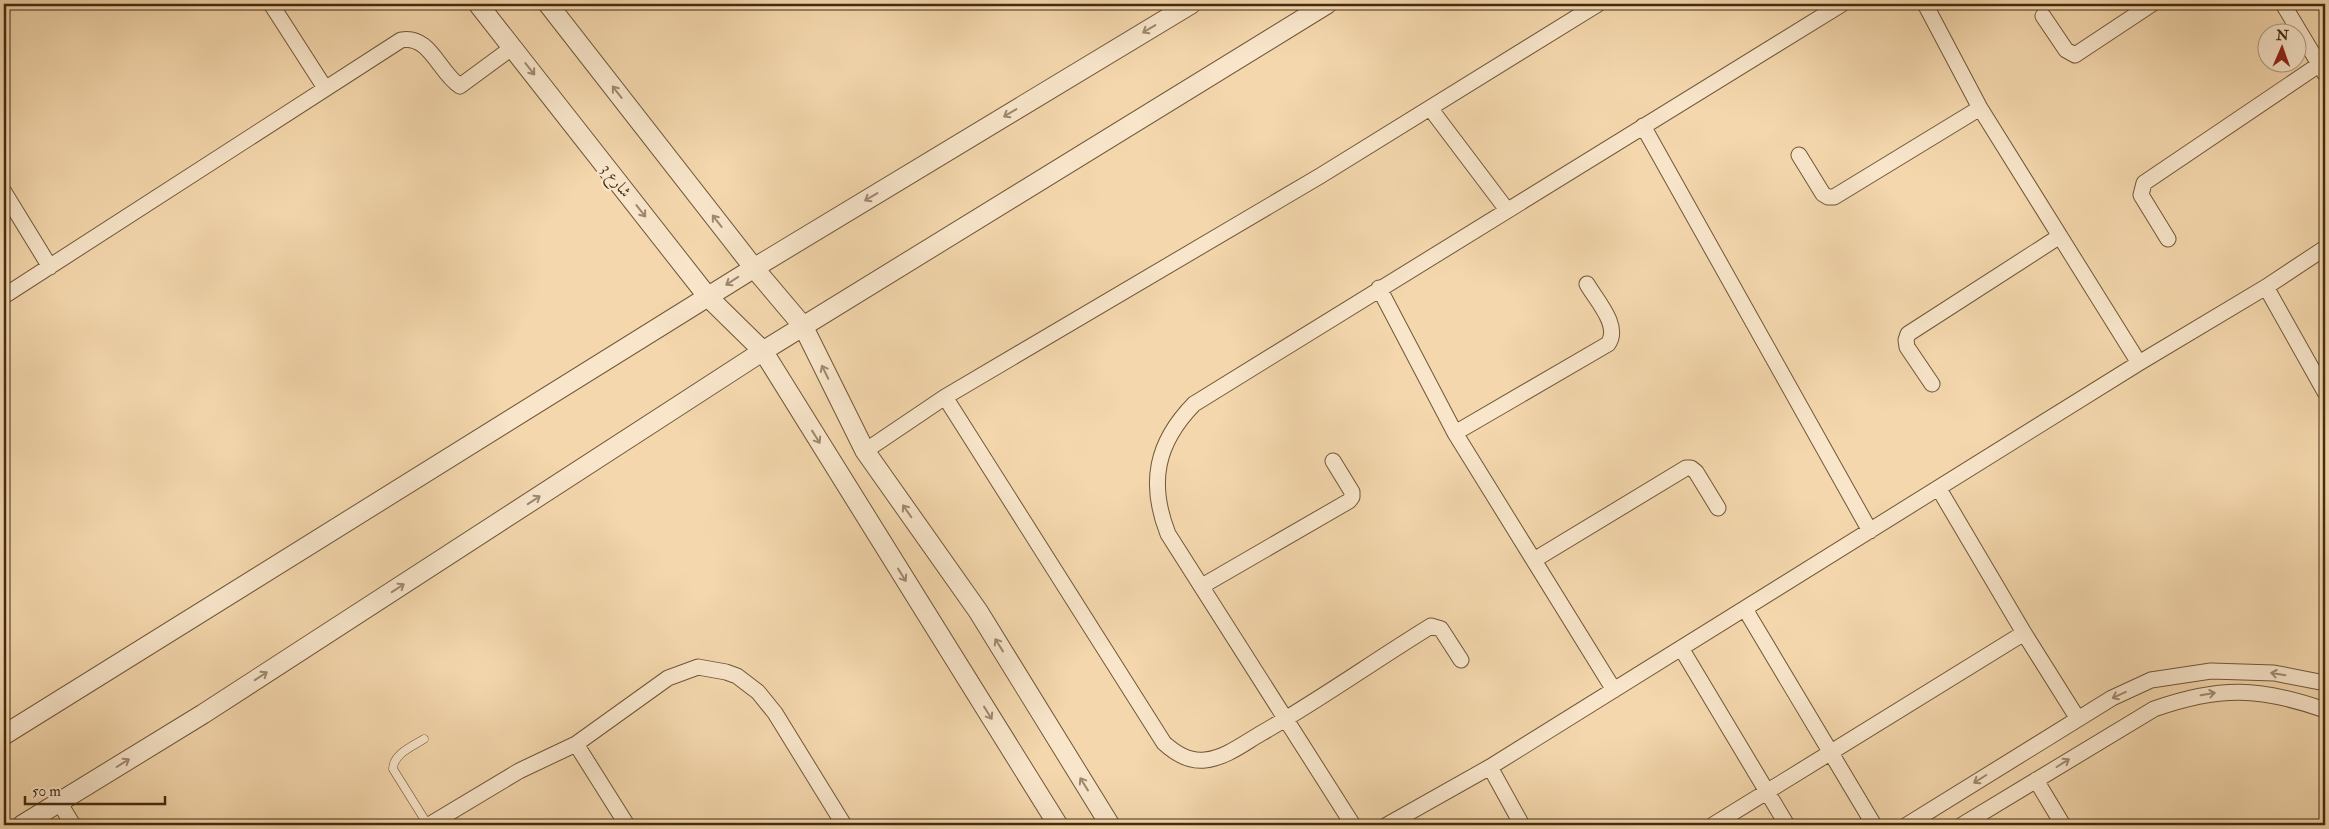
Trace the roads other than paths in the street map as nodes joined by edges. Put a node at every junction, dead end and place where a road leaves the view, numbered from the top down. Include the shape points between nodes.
1 (271, 4) edge
2 (478, 4) edge
3 (548, 4) edge
4 (1191, 4) edge
5 (1327, 4) edge
6 (1598, 4) edge
7 (1842, 4) edge
8 (1925, 4) edge
9 (2152, 4) edge
10 (2283, 4) edge
11 (2043, 16) dead end
12 (514, 48) junction
13 (2322, 69) edge
14 (325, 88) junction
15 (1430, 108) junction
16 (1980, 108) junction
17 (1643, 126) junction
18 (1799, 155) dead end
19 (4, 192) edge
20 (1507, 210) junction
21 (2060, 236) junction
22 (2168, 238) dead end
23 (2325, 248) edge
24 (50, 267) junction
25 (754, 268) junction
26 (1587, 284) dead end
27 (2266, 287) junction
28 (1380, 288) junction
29 (4, 296) edge
30 (708, 297) junction
31 (803, 326) junction
32 (763, 351) junction
33 (2139, 363) junction
34 (1932, 384) dead end
35 (2325, 392) edge
36 (944, 397) junction
37 (1455, 433) junction
38 (865, 451) junction
39 (1333, 461) dead end
40 (1939, 489) junction
41 (1718, 508) dead end
42 (1870, 532) junction
43 (1534, 560) junction
44 (1202, 586) junction
45 (1745, 609) junction
46 (2024, 633) junction
47 (1681, 648) junction
48 (1461, 660) dead end
49 (2325, 683) edge
50 (1614, 690) junction
51 (2325, 710) edge
52 (1285, 719) junction
53 (2078, 719) junction
54 (4, 735) edge
55 (424, 739) dead end
56 (576, 744) junction
57 (1831, 753) junction
58 (1490, 767) junction
59 (2036, 780) junction
60 (1767, 792) junction
61 (59, 802) junction
62 (22, 825) edge
63 (73, 825) edge
64 (429, 825) edge
65 (627, 825) edge
66 (844, 825) edge
67 (1058, 825) edge
68 (1110, 825) edge
69 (1353, 825) edge
70 (1387, 825) edge
71 (1522, 825) edge
72 (1713, 825) edge
73 (1787, 825) edge
74 (1874, 825) edge
75 (1906, 825) edge
76 (1962, 825) edge
77 (2063, 825) edge

1 - 14 street
2 - 12 street, شارع 3
25 -> 3 street
4 -> 25 street
5 - 31 street
6 - 15 street
7 - 17 street
8 - 16 street
9 - 11 street via 2075,55 2066,50
10 - 13 street
12 - 14 street via 460,86 421,42 406,39
12 -> 30 street, شارع 3
13 - 22 street via 2144,183 2141,195
14 - 24 street
15 - 20 street
15 - 36 street
16 - 18 street via 1834,197 1823,194
16 - 21 street
17 - 20 street
17 - 42 street
19 - 24 street
20 - 28 street
21 - 33 street
21 - 34 street via 1908,334 1907,346
23 - 27 street
24 - 29 street
25 -> 30 street
25 - 31 street
26 - 37 street via 1611,325 1612,335 1608,344
27 - 33 street
27 - 35 street
28 - 37 street
28 - 44 street via 1194,404 1169,435 1157,474 1161,515 1168,534
30 - 32 street, شارع 3
30 - 54 street
31 - 32 street
38 -> 31 street
61 -> 32 street via 203,714
32 -> 67 street, شارع 3
33 - 40 street
36 - 38 street
36 - 52 street via 1164,743 1189,759 1218,758
37 - 43 street
68 -> 38 street via 978,610
39 - 44 street via 1352,492 1350,501
40 - 42 street
40 - 46 street
41 - 43 street via 1696,472 1686,468
42 - 45 street
43 - 50 street
44 - 52 street
45 - 47 street
45 - 57 street
46 - 53 street
46 - 57 street
47 - 50 street
47 - 60 street
48 - 52 street via 1441,629 1431,626
49 -> 53 street via 2274,673 2211,671 2152,680 2112,698
50 - 58 street
59 -> 51 street via 2154,709 2188,697 2224,691 2260,692
52 - 69 street
53 -> 75 street
55 - 64 lane via 398,756 393,765 394,772
56 - 64 street via 518,771
56 - 65 street
56 - 66 street via 668,678 698,667 726,672 758,692 775,713
57 - 60 street
57 - 74 street
58 - 70 street
58 - 71 street
59 - 76 street
59 - 77 street
60 - 72 street
60 - 73 street
61 - 62 street
61 - 63 street

